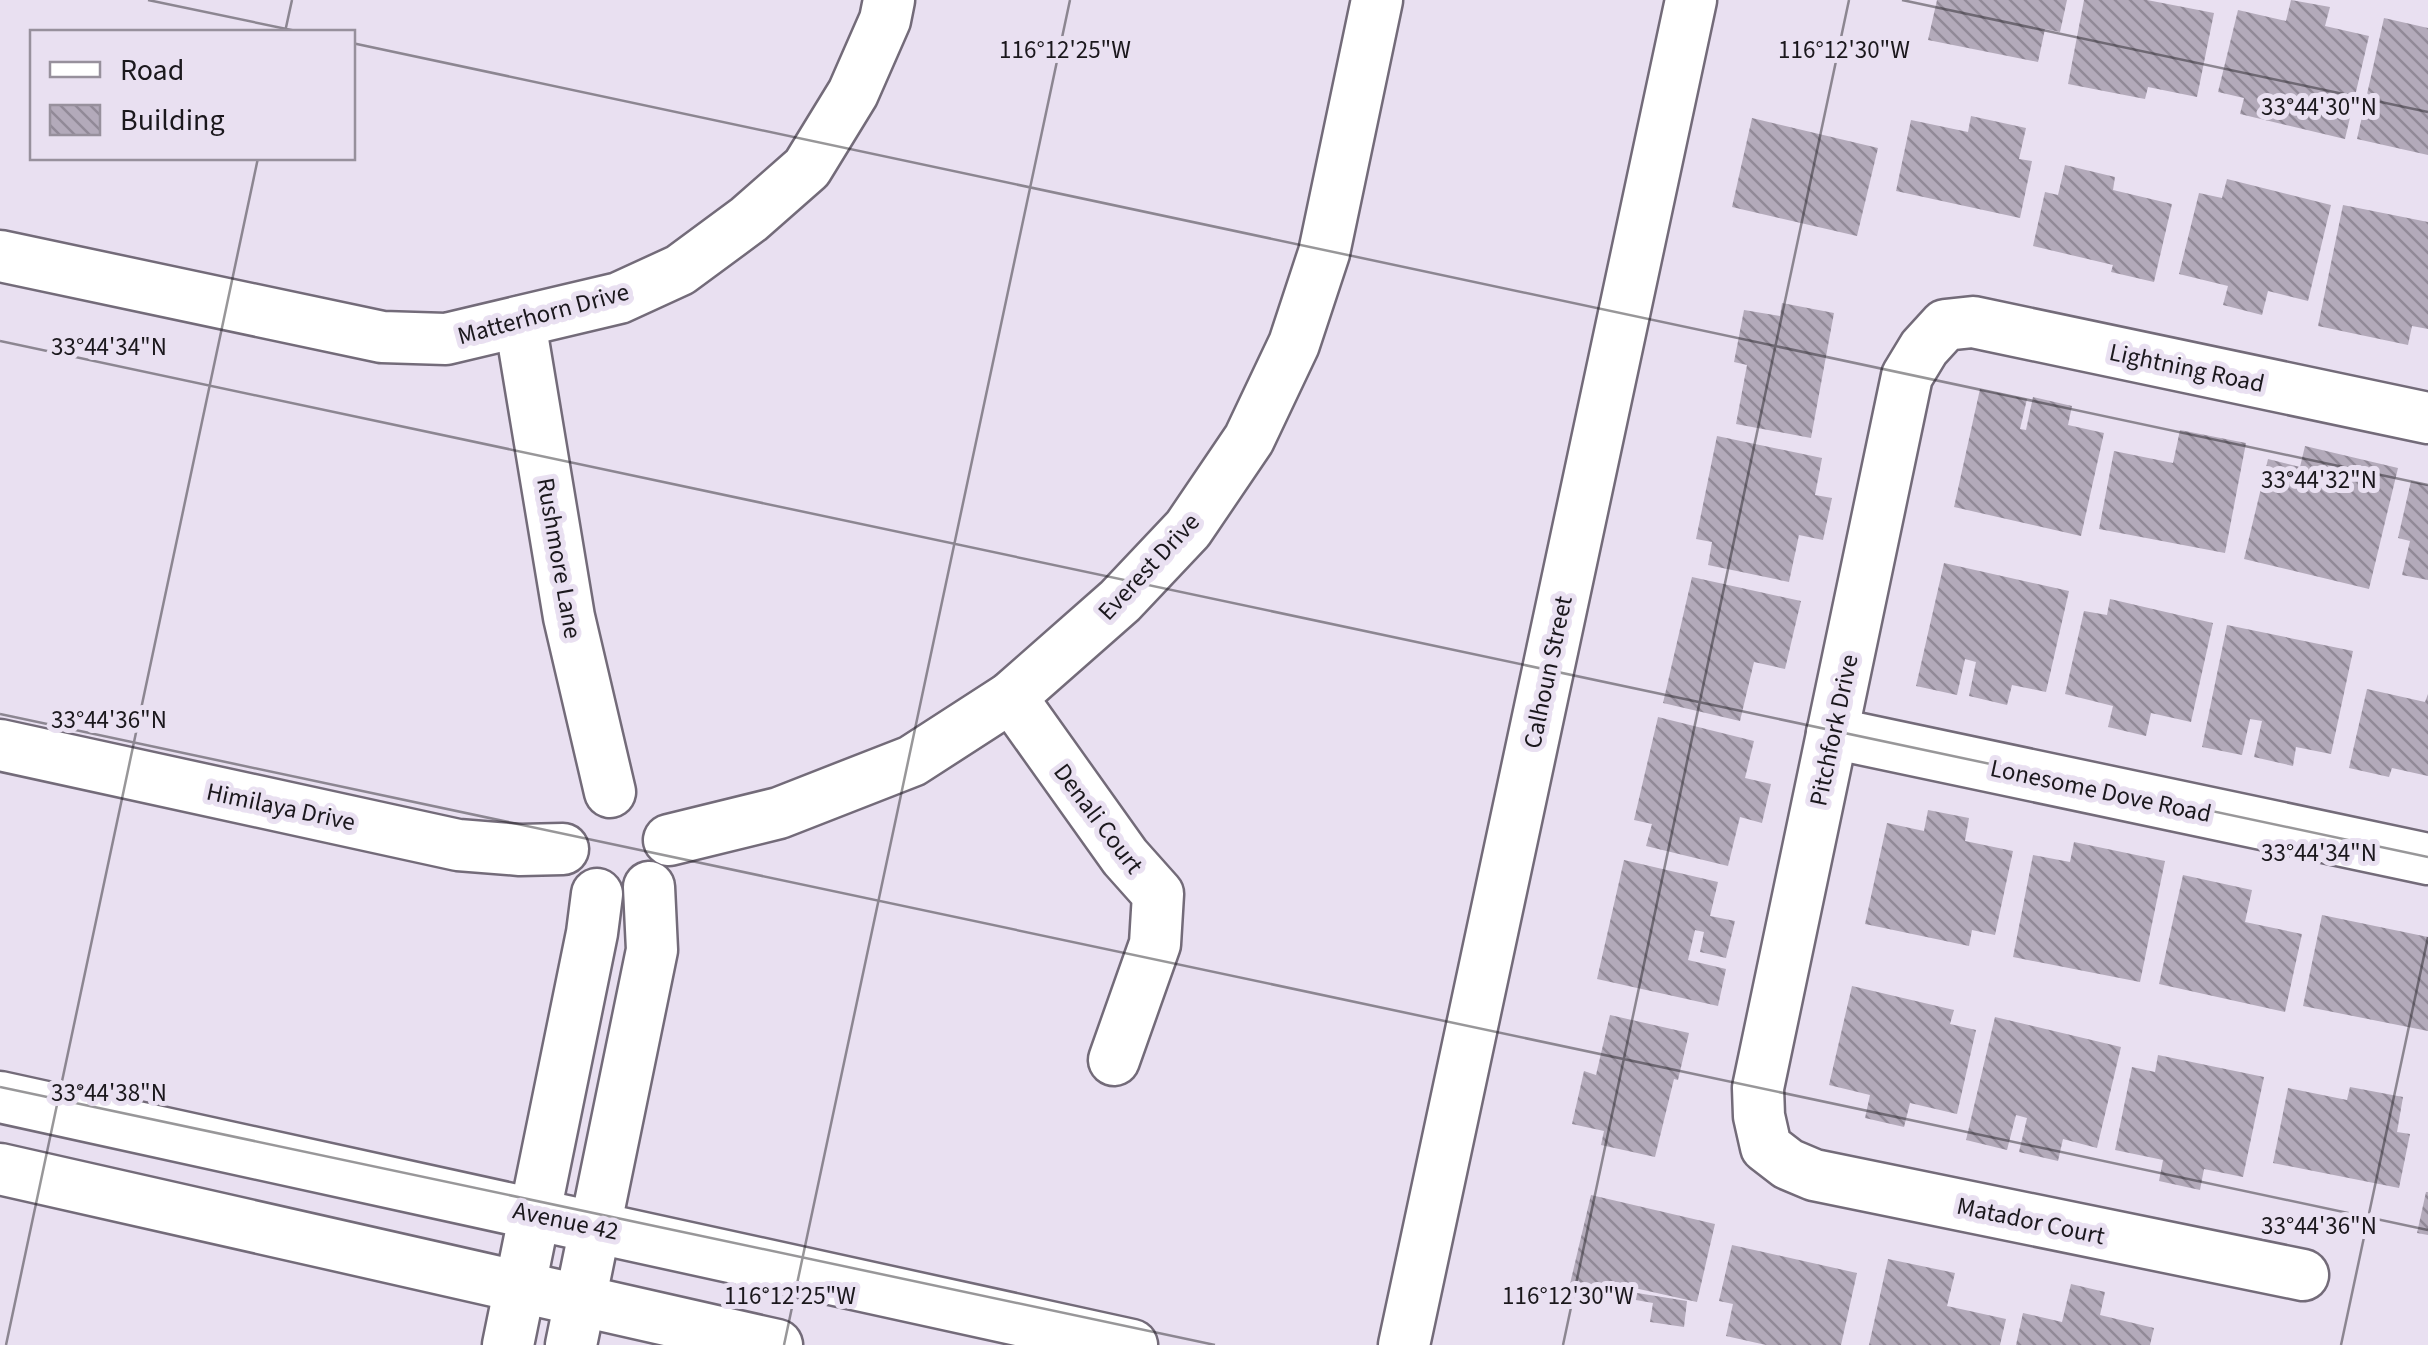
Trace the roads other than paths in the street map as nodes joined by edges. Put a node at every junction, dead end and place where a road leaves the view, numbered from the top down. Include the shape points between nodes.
1 (889, 0) edge
2 (1377, 0) edge
3 (1691, 0) edge
4 (0, 256) edge
5 (520, 322) junction
6 (1945, 325) joint
7 (2428, 418) edge
8 (1011, 697) junction
9 (1832, 733) junction
10 (0, 744) edge
11 (610, 792) junction
12 (670, 840) junction
13 (563, 849) junction
14 (2428, 858) edge
15 (649, 886) junction
16 (598, 894) junction
17 (571, 1040) junction
18 (633, 1051) junction
19 (1114, 1060) dead end
20 (0, 1097) edge
21 (1766, 1148) joint
22 (0, 1169) edge
23 (536, 1214) junction
24 (597, 1227) junction
25 (2304, 1275) dead end
26 (521, 1290) junction
27 (576, 1324) edge
28 (508, 1345) edge
29 (777, 1345) edge
30 (1132, 1345) edge
31 (1404, 1345) edge

1 - 5 street, Matterhorn Drive via 853,93 807,168 749,220 680,270 619,298
2 - 8 street, Everest Drive via 1324,253 1294,344 1249,439 1188,529 1120,601
3 - 31 street, Calhoun Street
4 - 5 street, Matterhorn Drive via 382,337 446,339
5 - 11 street, Rushmore Lane via 569,617
6 - 7 street, Lightning Road via 1973,322
6 - 9 street, Pitchfork Drive via 1907,376
8 - 12 street, Everest Drive via 912,761 780,813
8 - 19 street, Denali Court via 1158,894 1155,944
9 - 14 street, Lonesome Dove Road
9 - 21 street, Pitchfork Drive via 1758,1088
10 - 13 street, Himilaya Drive via 458,845
11 - 12 street via 644,799 666,824
11 - 13 street via 570,818
12 - 15 street via 661,874
13 - 16 street via 574,876
15 - 16 street via 624,897
15 - 18 street via 652,950
16 - 17 street
17 - 18 street
17 - 23 street
18 - 24 street
20 - 23 street, Avenue 42
21 - 25 street, Matador Court via 1814,1175
22 - 26 street
23 - 24 street, Avenue 42
23 - 26 street
24 - 27 street
24 - 30 street, Avenue 42
26 - 27 street
26 - 28 street
27 - 29 street

